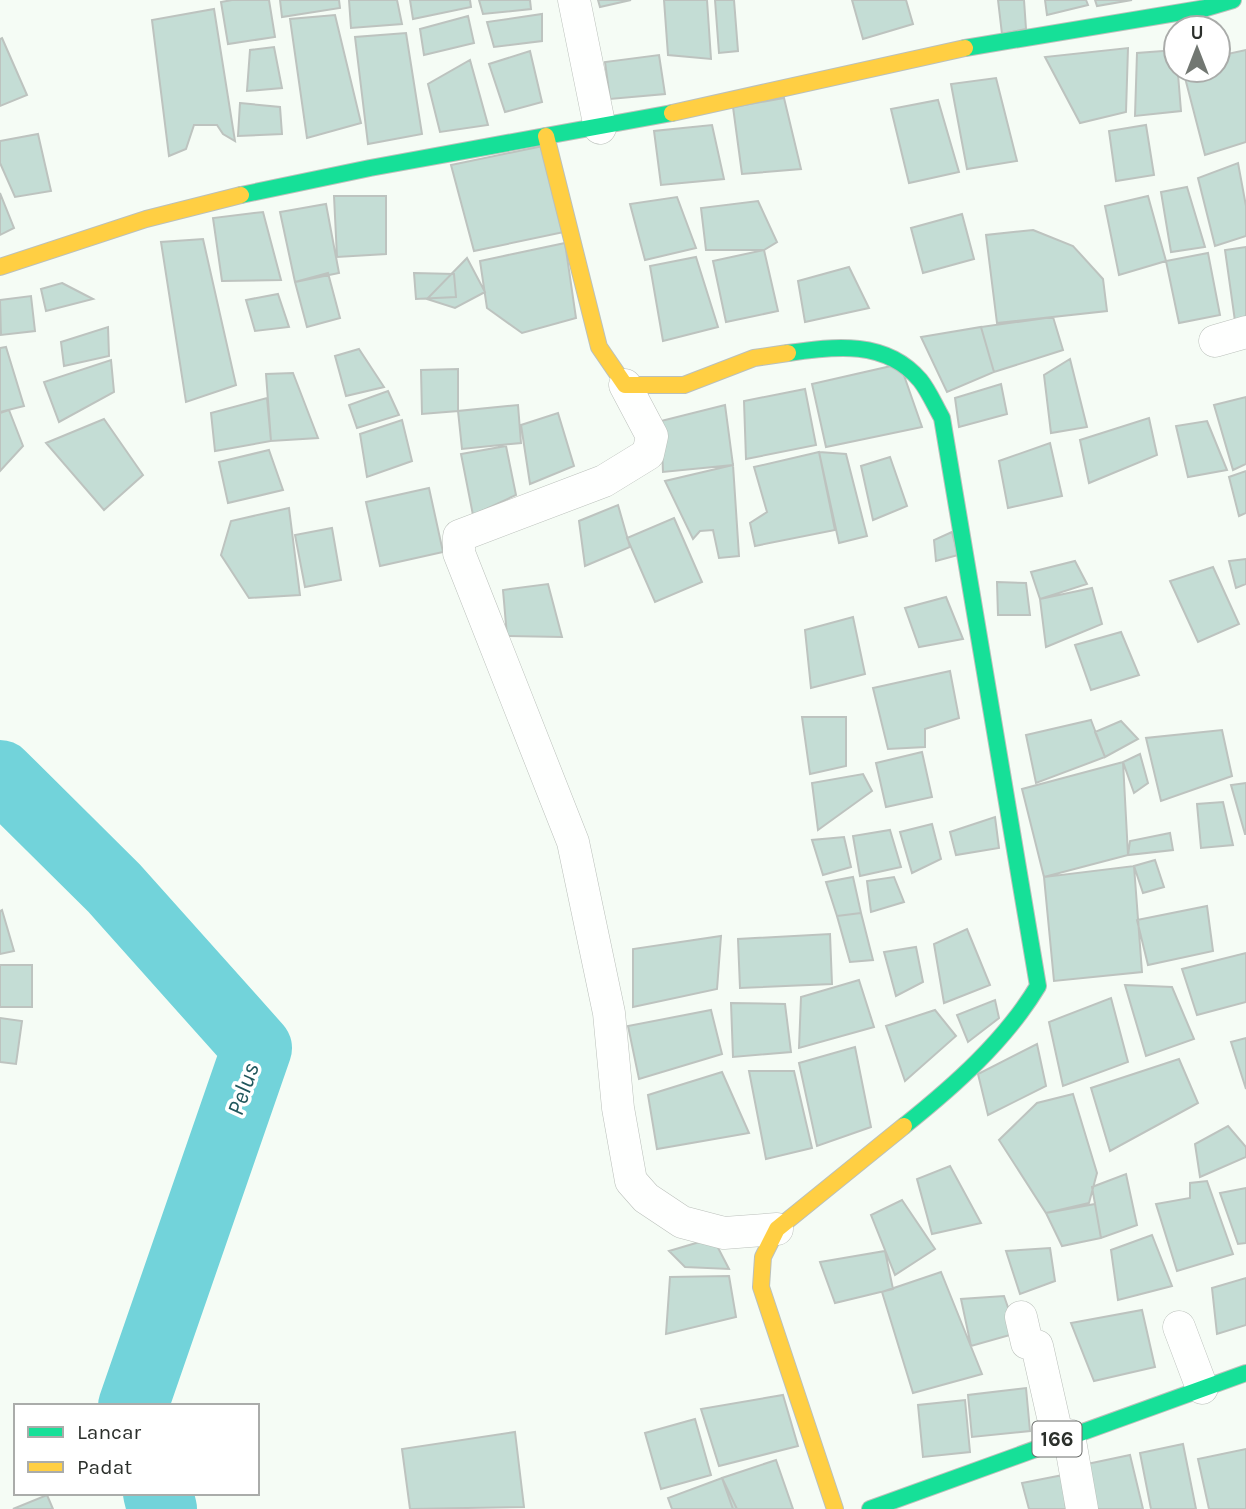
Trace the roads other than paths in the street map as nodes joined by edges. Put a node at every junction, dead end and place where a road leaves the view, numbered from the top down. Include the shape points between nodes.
1 (574, 0) edge
2 (1233, 0) edge
3 (600, 128) junction
4 (546, 136) junction
5 (0, 267) edge
6 (1246, 332) edge
7 (1215, 341) dead end
8 (625, 385) junction
9 (777, 1229) junction
10 (1021, 1317) dead end
11 (1179, 1326) dead end
12 (1246, 1373) edge
13 (1202, 1388) junction
14 (1064, 1437) junction
15 (835, 1509) edge
16 (870, 1509) edge
17 (1082, 1509) edge

1 - 3 street
2 - 3 street via 943,52
3 - 4 street
4 - 5 street via 230,196 64,242
4 - 8 street via 599,347
6 - 7 street
8 - 9 street via 652,436 648,454 604,481 459,536 459,553 573,842 609,1013 631,1181 646,1198 682,1222 724,1233
8 - 9 street via 684,385 754,358 837,345 887,353 920,380 942,418 1038,986 1018,1019 935,1101
9 - 15 street via 763,1257 761,1287
10 - 14 street via 1027,1343 1037,1346
11 - 13 street
12 - 13 street, 166
13 - 14 street, 166
14 - 16 street, 166
14 - 17 street

